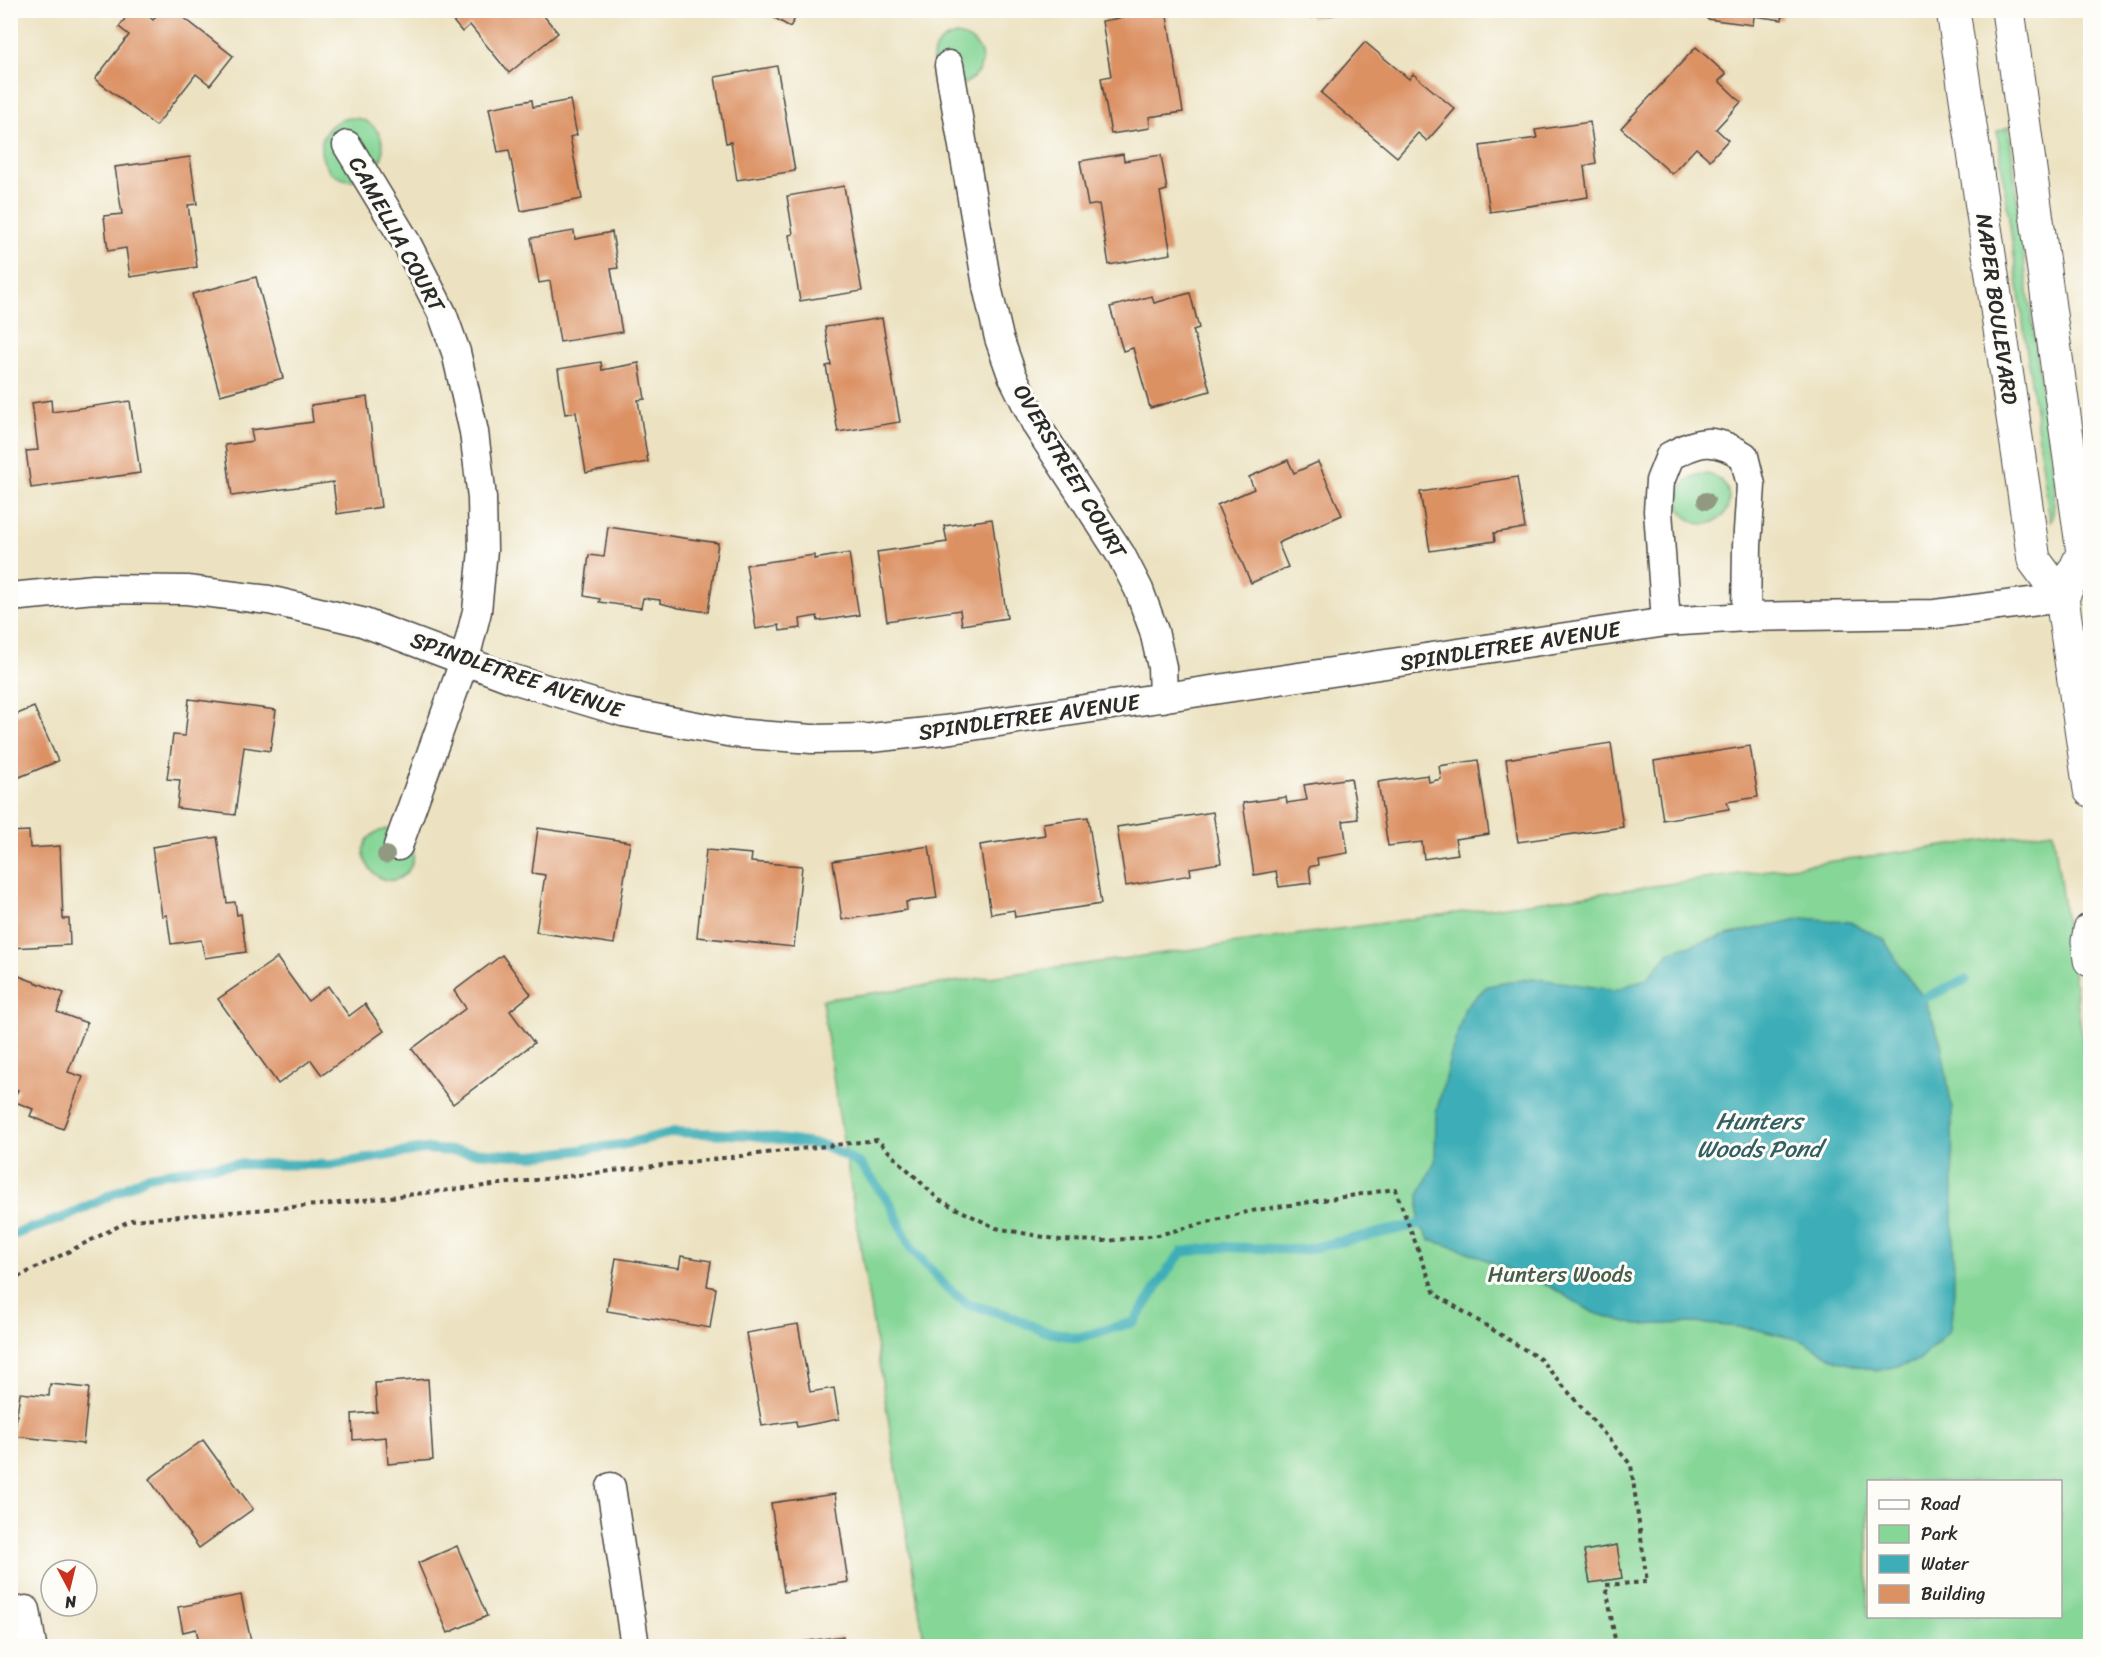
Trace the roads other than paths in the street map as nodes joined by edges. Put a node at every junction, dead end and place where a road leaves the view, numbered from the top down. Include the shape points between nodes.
1 (1953, 10) edge
2 (2008, 10) edge
3 (949, 65) dead end
4 (346, 145) dead end
5 (10, 597) edge
6 (2062, 598) junction
7 (1746, 617) junction
8 (1666, 622) junction
9 (465, 659) junction
10 (1163, 698) junction
11 (2091, 790) edge
12 (398, 846) dead end
13 (2091, 930) edge
14 (2091, 960) edge
15 (611, 1487) dead end
16 (26, 1610) dead end
17 (32, 1647) edge
18 (635, 1647) edge

1 - 6 main road, NAPER BOULEVARD via 2034,560
2 - 6 main road via 2083,553
3 - 10 street, OVERSTREET COURT via 999,338 1037,426 1121,555 1138,590 1154,631 1162,667
4 - 9 street, CAMELLIA COURT via 406,242 442,313 456,352 474,432 482,508 483,550 477,611
5 - 9 street, SPINDLETREE AVENUE via 94,588 187,590 269,600 362,622
6 - 7 street, SPINDLETREE AVENUE via 1935,614
6 - 11 main road, NAPER BOULEVARD
7 - 8 street, SPINDLETREE AVENUE
7 - 8 street via 1751,485 1744,456 1724,444 1694,444 1670,456 1660,481
8 - 10 street, SPINDLETREE AVENUE
9 - 10 street, SPINDLETREE AVENUE via 513,679 623,712 733,733 812,739 945,730
9 - 12 street, CAMELLIA COURT
13 - 14 main road
15 - 18 street
16 - 17 street

